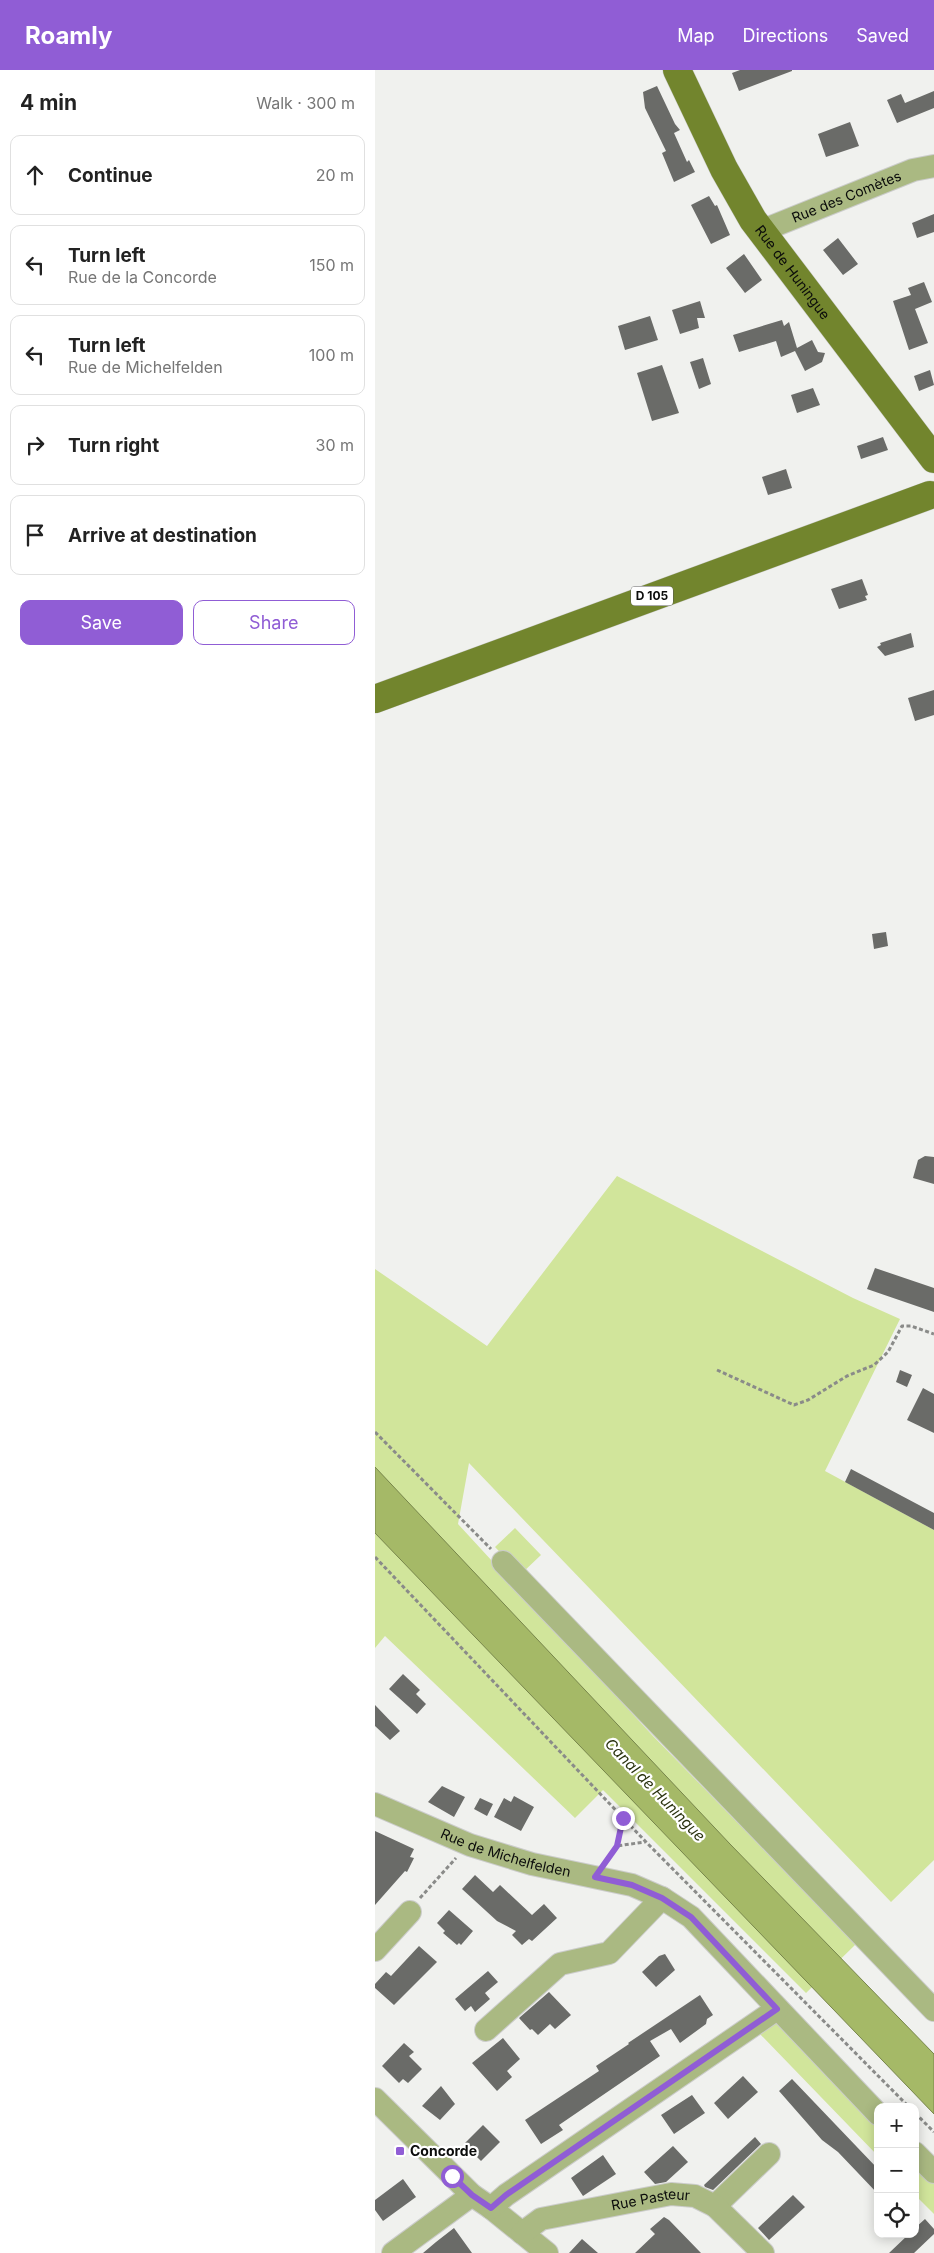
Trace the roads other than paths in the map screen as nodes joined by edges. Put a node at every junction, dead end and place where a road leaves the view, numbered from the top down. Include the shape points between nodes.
1 (677, 70) edge
2 (934, 166) edge
3 (761, 230) junction
4 (934, 459) edge
5 (934, 465) edge
6 (932, 498) edge
7 (375, 699) edge
8 (503, 1562) road end
9 (375, 1804) edge
10 (662, 1898) junction
11 (410, 1912) road end
12 (375, 1950) edge
13 (777, 2009) junction
14 (934, 2010) edge
15 (486, 2030) dead end
16 (375, 2099) edge
17 (874, 2110) edge
18 (769, 2154) dead end
19 (919, 2157) edge
20 (934, 2172) edge
21 (472, 2195) junction
22 (715, 2206) junction
23 (491, 2208) junction
24 (522, 2233) junction
25 (393, 2253) edge
26 (547, 2253) edge
27 (763, 2253) edge

1 - 3 main road, Rue de Huningue via 724,169
2 - 3 street, Rue des Comètes via 913,170
3 - 4 main road, Rue de Huningue
5 - 6 main road via 927,478
6 - 7 main road, D 105
8 - 14 street
9 - 10 street, Rue de Michelfelden via 467,1844 532,1864 632,1885
10 - 13 street, Rue de Michelfelden via 691,1917
10 - 15 street via 609,1953 560,1964
11 - 12 street
13 - 17 street, Rue de Michelfelden
13 - 23 street
16 - 21 street
18 - 22 street
19 - 20 street
21 - 23 street
21 - 25 street
22 - 24 street, Rue Pasteur via 695,2196 671,2194 541,2219
22 - 27 street, Rue Pasteur
23 - 24 street
24 - 26 street

